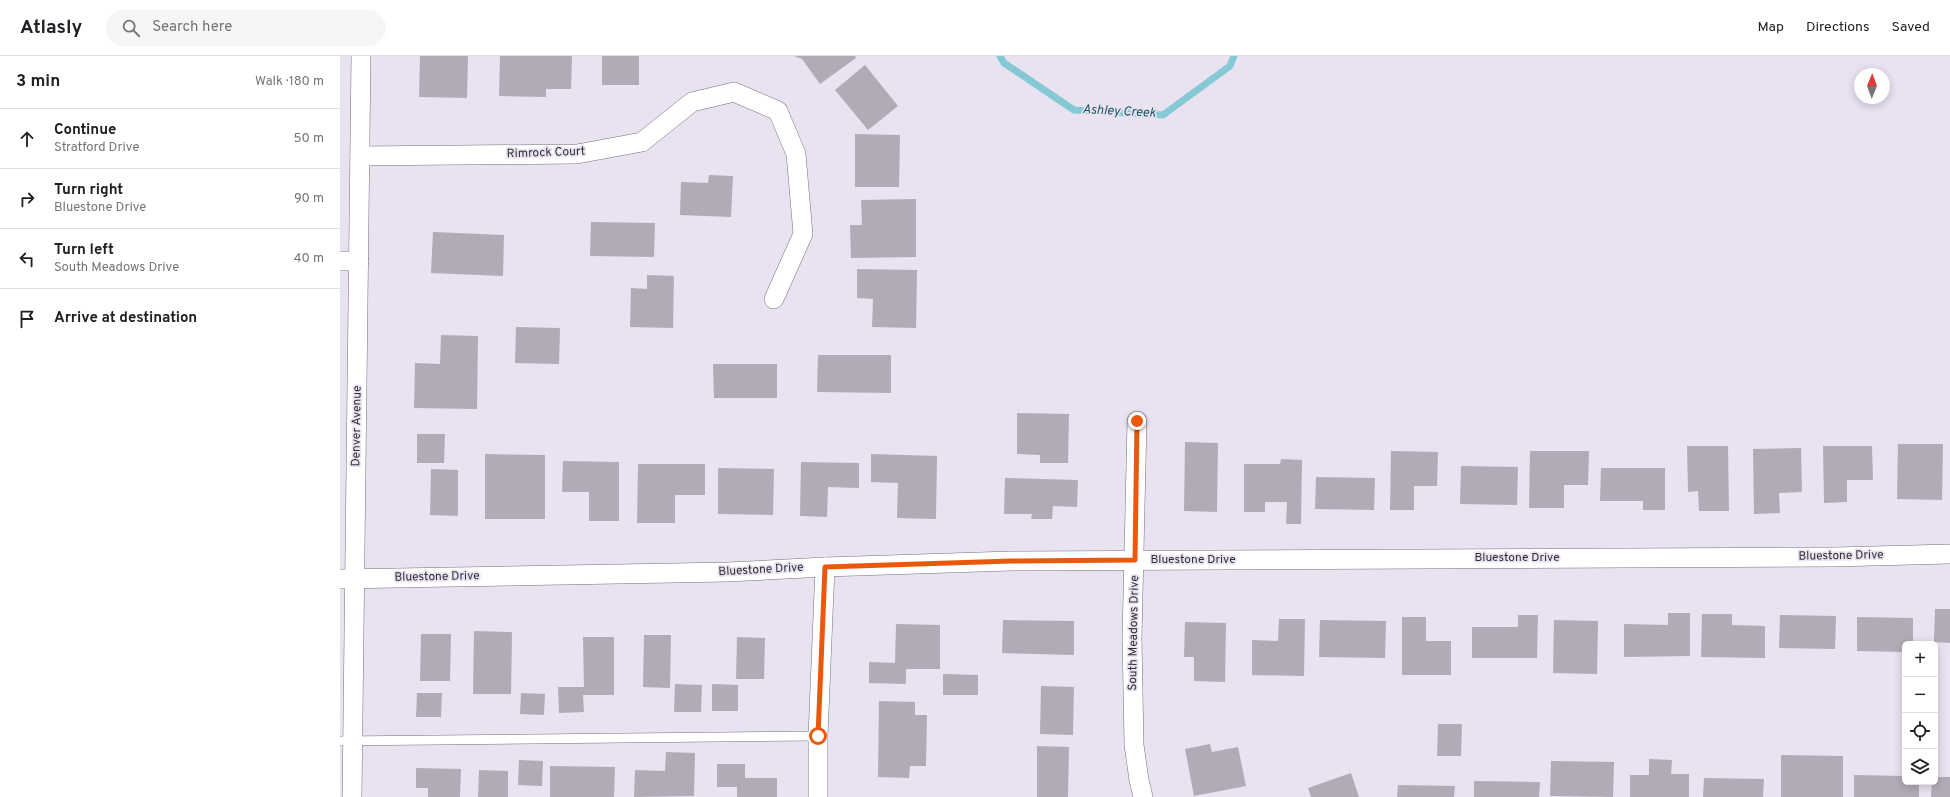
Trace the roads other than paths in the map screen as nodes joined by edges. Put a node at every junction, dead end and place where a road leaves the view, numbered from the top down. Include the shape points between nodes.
1 (361, 56) edge
2 (360, 156) junction
3 (340, 261) edge
4 (359, 261) junction
5 (774, 299) dead end
6 (1137, 421) dead end
7 (1950, 554) edge
8 (1135, 560) junction
9 (825, 567) junction
10 (348, 579) edge
11 (818, 736) junction
12 (347, 741) edge
13 (352, 797) edge
14 (818, 797) edge
15 (1143, 797) edge

1 - 2 street, Denver Avenue
2 - 4 street, Denver Avenue
2 - 5 street, Rimrock Court via 584,152 642,142 692,102 734,92 778,111 796,154 803,234
3 - 4 street
4 - 10 street, Denver Avenue
6 - 8 street, South Meadows Drive
7 - 8 street, Bluestone Drive via 1826,557
8 - 9 street, Bluestone Drive
8 - 15 street, South Meadows Drive via 1132,638 1134,745
9 - 10 street, Bluestone Drive via 728,572
9 - 11 street
10 - 12 street, Denver Avenue
11 - 12 lane
11 - 14 street
12 - 13 street, Denver Avenue

